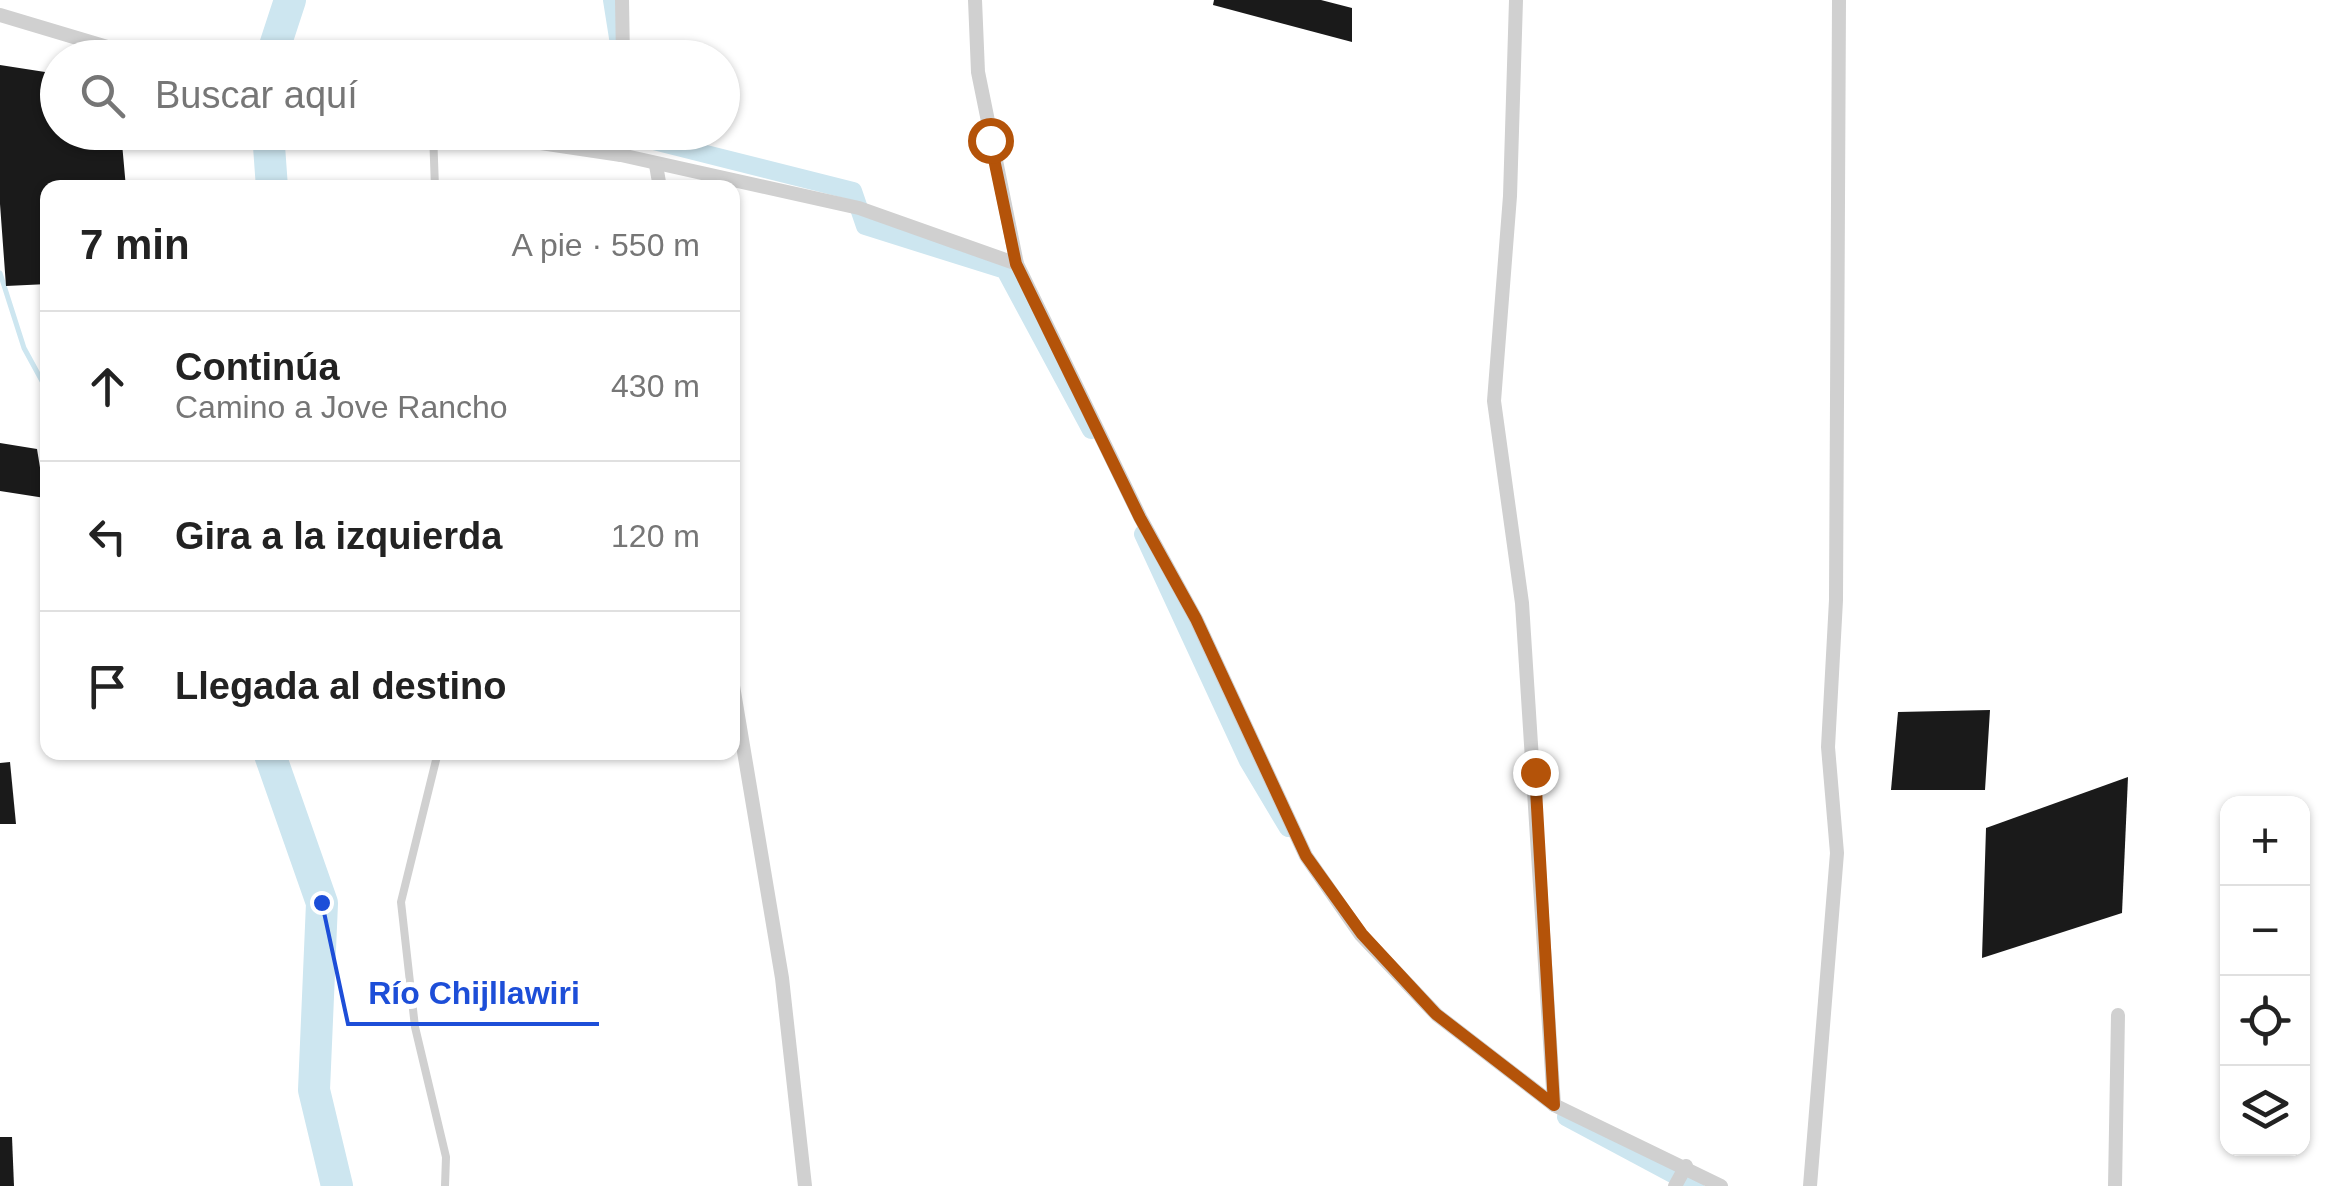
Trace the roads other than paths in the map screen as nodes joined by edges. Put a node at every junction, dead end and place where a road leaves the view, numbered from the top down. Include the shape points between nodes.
1 (622, 0) edge
2 (974, 0) edge
3 (1516, 0) edge
4 (1839, 0) edge
5 (0, 15) edge
6 (84, 40) edge
7 (623, 40) edge
8 (434, 150) edge
9 (587, 150) edge
10 (621, 150) edge
11 (621, 155) junction
12 (656, 164) junction
13 (435, 180) edge
14 (659, 180) edge
15 (730, 180) edge
16 (740, 182) edge
17 (1016, 264) junction
18 (740, 728) edge
19 (436, 760) edge
20 (2118, 1015) dead end
21 (1554, 1105) junction
22 (1686, 1166) junction
23 (445, 1186) edge
24 (805, 1186) edge
25 (1675, 1186) edge
26 (1721, 1186) edge
27 (1810, 1186) edge
28 (2115, 1186) edge

1 - 7 street
2 - 17 street via 978,72
3 - 21 street via 1494,401 1522,603
4 - 27 street via 1836,600 1828,747 1837,854
5 - 6 street
8 - 13 lane
9 - 11 street
10 - 11 street
11 - 12 street
12 - 14 street
12 - 15 street
16 - 17 street via 859,208
17 - 21 street via 1196,619 1306,856 1362,934 1436,1014
18 - 24 street via 782,978
19 - 23 lane via 401,902 415,1027 446,1157
20 - 28 street
21 - 22 street
22 - 25 street
22 - 26 street

